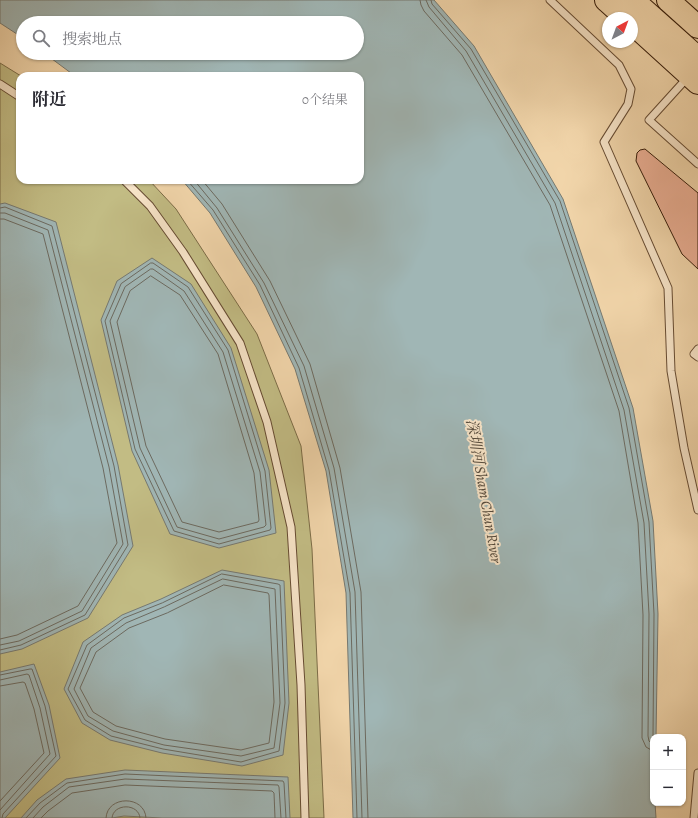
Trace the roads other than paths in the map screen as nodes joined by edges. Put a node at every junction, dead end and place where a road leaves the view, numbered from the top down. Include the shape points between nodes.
1 (550, 0) edge
2 (606, 0) edge
3 (633, 0) edge
4 (668, 0) edge
5 (619, 12) edge
6 (698, 27) edge
7 (638, 29) edge
8 (695, 72) edge
9 (0, 84) edge
10 (16, 94) edge
11 (698, 164) edge
12 (128, 184) edge
13 (698, 349) edge
14 (698, 357) edge
15 (698, 510) edge
16 (698, 773) edge
17 (305, 818) edge
18 (694, 818) edge

1 - 15 lane via 619,65 630,89 628,104 604,142 668,288 671,371
2 - 5 main road
3 - 8 main road
4 - 6 main road
7 - 8 main road
8 - 11 lane via 649,120
9 - 10 lane
12 - 17 lane via 150,206 183,252 240,343 267,422 291,527 301,685
13 - 14 lane via 694,354
16 - 18 lane

